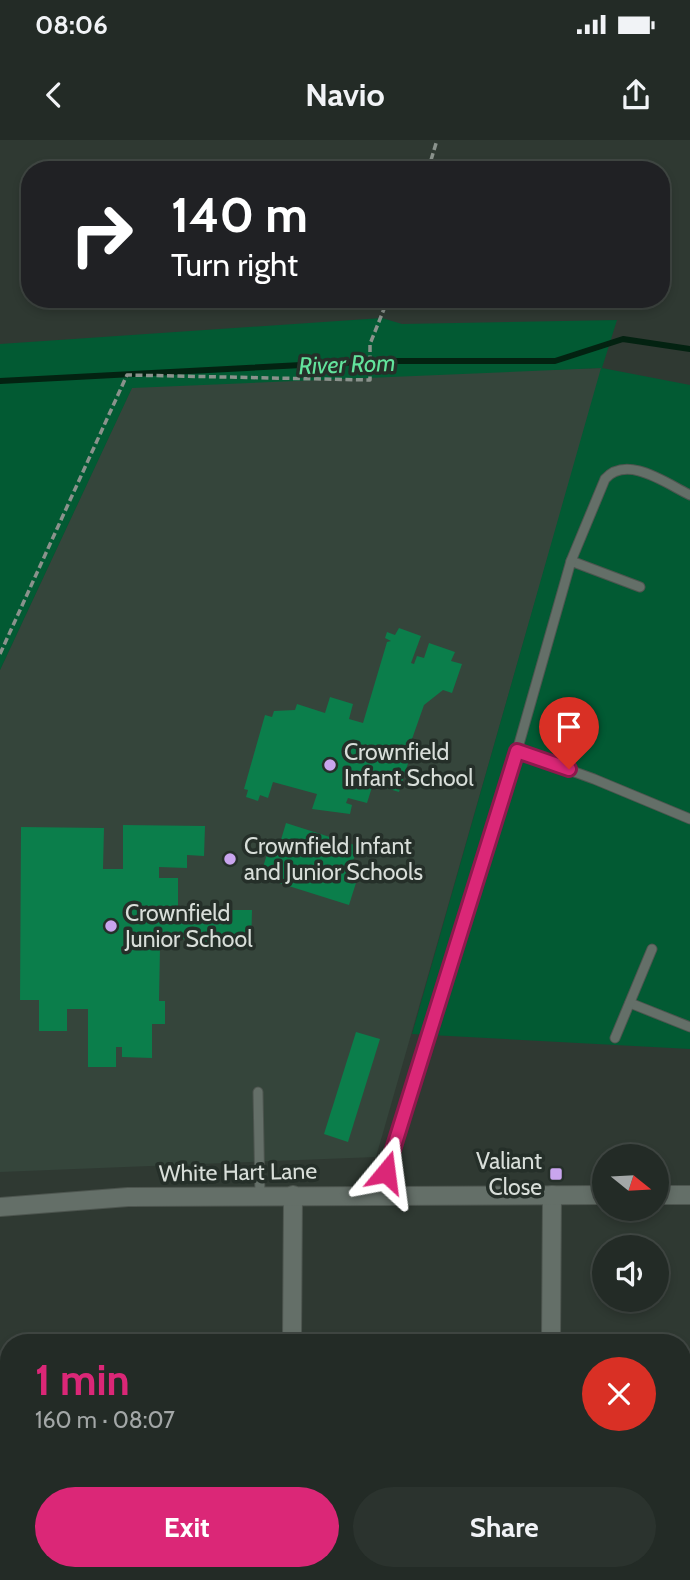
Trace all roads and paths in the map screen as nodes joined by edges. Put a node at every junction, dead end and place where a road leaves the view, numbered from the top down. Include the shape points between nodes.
1 (437, 140) edge
2 (431, 161) edge
3 (384, 308) edge
4 (690, 495) edge
5 (571, 561) junction
6 (640, 587) dead end
7 (0, 654) edge
8 (517, 751) junction
9 (690, 819) edge
10 (652, 949) dead end
11 (630, 1003) junction
12 (690, 1027) edge
13 (615, 1038) dead end
14 (258, 1092) dead end
15 (293, 1195) junction
16 (379, 1195) junction
17 (552, 1195) junction
18 (592, 1195) edge
19 (669, 1195) edge
20 (690, 1195) edge
21 (260, 1196) junction
22 (0, 1207) edge
23 (292, 1334) edge
24 (551, 1334) edge

1 - 2 path
3 - 7 path via 370,344 370,380 127,375
4 - 5 lane via 636,470 611,472
5 - 6 lane
5 - 8 lane
8 - 9 lane
8 - 16 lane
10 - 11 lane
11 - 12 lane
11 - 13 lane
14 - 21 lane
15 - 16 street, White Hart Lane
15 - 21 street, White Hart Lane
15 - 23 street
16 - 17 street, White Hart Lane
17 - 18 street, White Hart Lane
17 - 24 street
19 - 20 street
21 - 22 street, White Hart Lane via 128,1197

